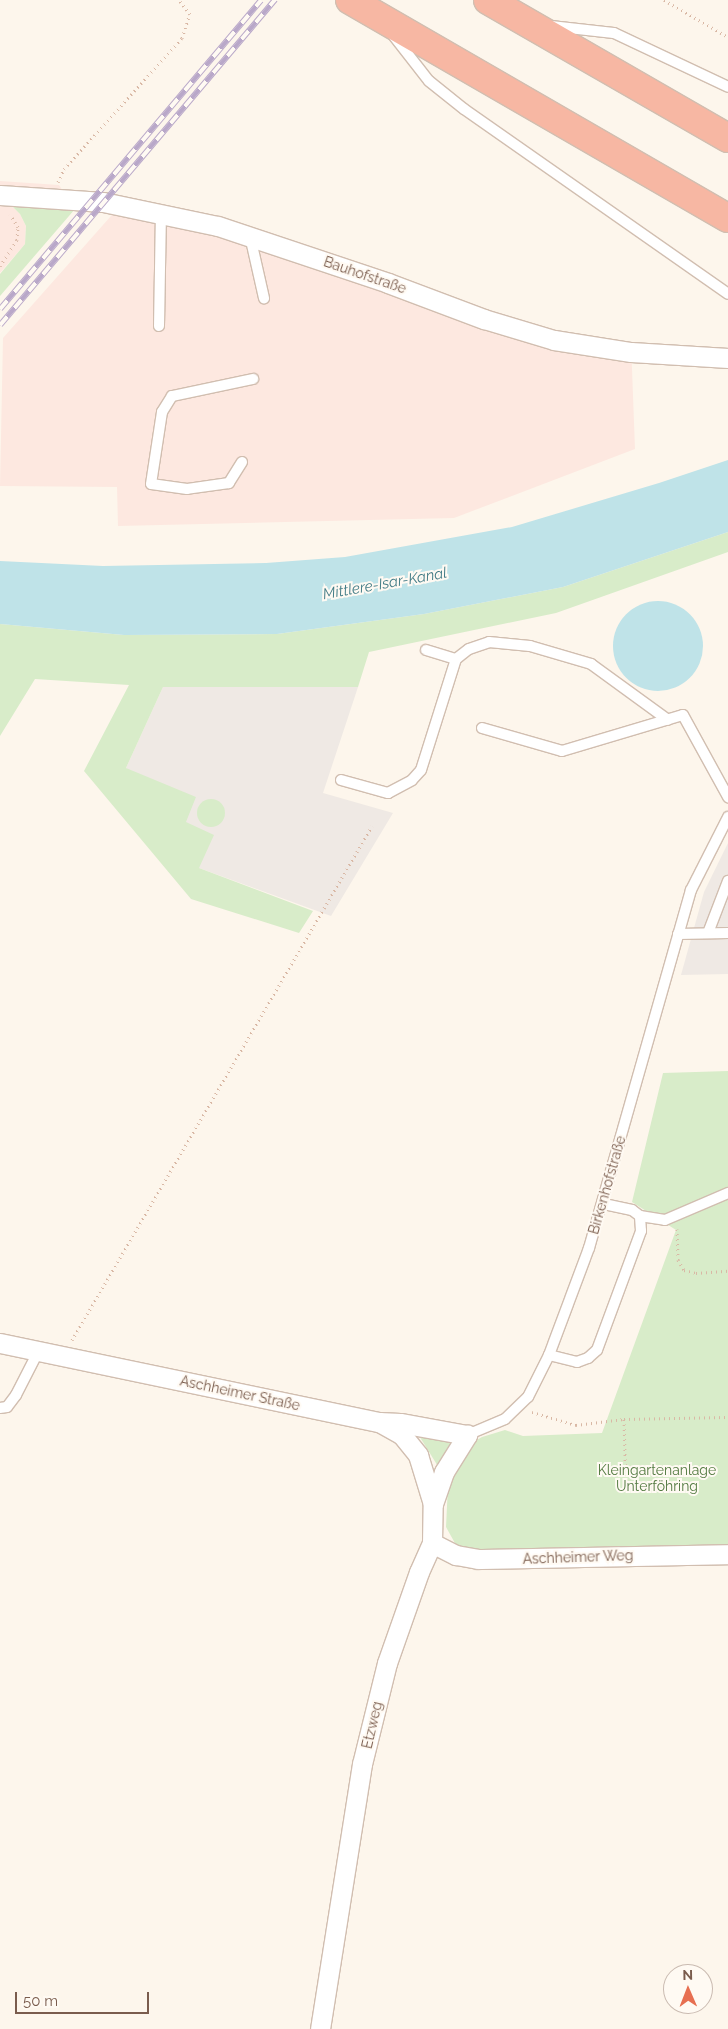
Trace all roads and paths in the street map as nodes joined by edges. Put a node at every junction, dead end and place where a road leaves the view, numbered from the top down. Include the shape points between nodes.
1 (179, 0) edge
2 (350, 0) edge
3 (488, 0) edge
4 (664, 0) edge
5 (380, 18) junction
6 (528, 24) junction
7 (728, 37) edge
8 (728, 87) edge
9 (728, 138) edge
10 (52, 198) junction
11 (3, 203) edge
12 (162, 214) junction
13 (728, 218) edge
14 (250, 236) junction
15 (0, 266) edge
16 (728, 294) edge
17 (264, 298) dead end
18 (159, 326) dead end
19 (728, 358) edge
20 (253, 379) dead end
21 (242, 462) dead end
22 (426, 650) dead end
23 (456, 659) junction
24 (668, 720) junction
25 (482, 728) dead end
26 (341, 780) dead end
27 (728, 797) edge
28 (728, 817) edge
29 (372, 826) dead end
30 (728, 882) edge
31 (708, 933) junction
32 (728, 933) edge
33 (678, 934) junction
34 (728, 1193) edge
35 (602, 1204) junction
36 (640, 1216) junction
37 (676, 1216) junction
38 (728, 1271) edge
39 (0, 1343) edge
40 (38, 1352) junction
41 (549, 1355) junction
42 (62, 1357) junction
43 (517, 1407) junction
44 (0, 1408) edge
45 (728, 1416) edge
46 (624, 1419) junction
47 (379, 1422) junction
48 (467, 1435) junction
49 (626, 1490) dead end
50 (433, 1504) junction
51 (432, 1543) junction
52 (728, 1554) edge
53 (320, 2029) edge

1 - 10 path via 190,14 182,38 64,169
2 - 5 highway
3 - 6 highway
4 - 7 path
5 - 13 highway
5 - 16 lane via 429,81 464,109
6 - 8 lane via 614,33
6 - 9 highway
10 - 11 street, Bauhofstraße
10 - 12 street, Bauhofstraße via 103,202
11 - 15 path via 18,227 18,240
12 - 14 street, Bauhofstraße
12 - 18 lane
14 - 17 lane
14 - 19 street, Bauhofstraße via 554,340 631,352
20 - 21 lane via 172,396 162,412 151,484 187,489 229,482
22 - 23 lane
23 - 24 lane via 469,648 490,642 530,646 591,664
23 - 26 lane via 421,770 412,780 388,793
24 - 25 lane via 562,751
24 - 27 lane via 683,715
28 - 33 lane, Birkenhofstraße via 691,890
29 - 42 path
30 - 31 lane
31 - 32 lane
31 - 33 lane
33 - 35 lane, Birkenhofstraße
34 - 37 lane
35 - 36 lane via 632,1210
35 - 41 lane, Birkenhofstraße
36 - 37 lane via 666,1220
36 - 41 lane via 641,1231 596,1350 577,1362
37 - 38 path via 678,1260 682,1267 690,1272
39 - 40 street, Aschheimer Straße
40 - 42 street, Aschheimer Straße
40 - 44 lane via 16,1395 7,1408
41 - 43 lane, Birkenhofstraße via 528,1397
42 - 47 street, Aschheimer Straße
43 - 46 path via 576,1425
43 - 48 lane, Birkenhofstraße via 505,1419
45 - 46 path
46 - 49 path
47 - 48 street
47 - 50 street, Aschheimer Straße via 402,1435 418,1455
48 - 50 street, Etzweg via 444,1472
50 - 51 street, Etzweg
51 - 52 street, Aschheimer Weg via 456,1555 478,1559
51 - 53 street, Etzweg via 386,1663 362,1764

